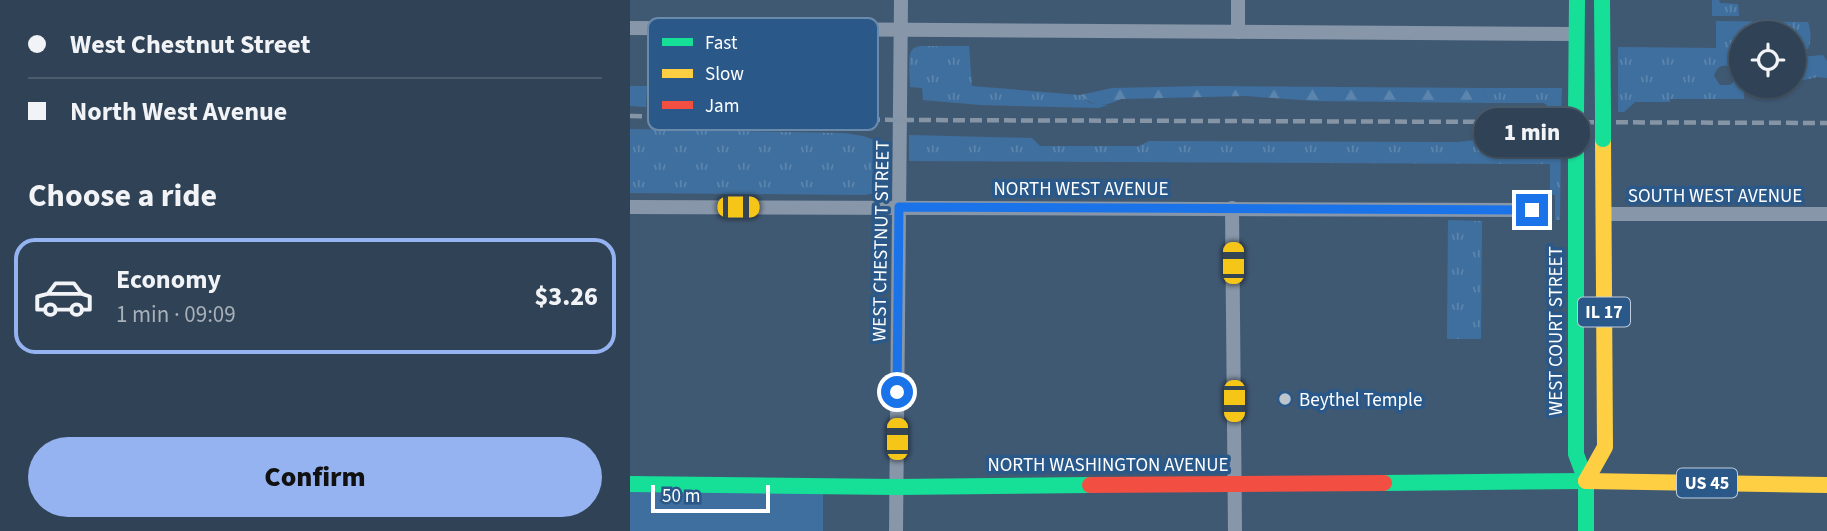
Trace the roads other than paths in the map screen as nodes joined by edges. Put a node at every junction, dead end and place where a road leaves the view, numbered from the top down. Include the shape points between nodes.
1 (901, 0) edge
2 (1238, 0) edge
3 (1577, 0) edge
4 (1602, 0) edge
5 (630, 28) edge
6 (648, 28) edge
7 (878, 30) edge
8 (901, 30) junction
9 (1238, 32) junction
10 (1577, 34) junction
11 (630, 207) edge
12 (899, 207) junction
13 (1232, 208) junction
14 (1532, 210) dead end
15 (1604, 214) junction
16 (1827, 214) edge
17 (1586, 481) junction
18 (630, 484) edge
19 (1234, 484) junction
20 (1827, 485) edge
21 (896, 487) junction
22 (896, 531) edge
23 (1235, 531) edge
24 (1586, 531) edge

1 - 8 street, WEST CHESTNUT STREET
2 - 9 street
3 - 10 main road, IL 17
4 - 15 main road, WEST COURT STREET / IL 17, bridge
5 - 6 street
7 - 8 street
8 - 9 street
8 - 12 street, WEST CHESTNUT STREET
9 - 10 street
10 - 17 main road, WEST COURT STREET / IL 17, bridge via 1576,454
11 - 12 street, NORTH WEST AVENUE
12 - 13 street, NORTH WEST AVENUE
12 - 21 street, WEST CHESTNUT STREET
13 - 14 street, NORTH WEST AVENUE
13 - 19 street
15 - 16 street, SOUTH WEST AVENUE
15 - 17 main road, WEST COURT STREET / IL 17 via 1605,447
17 - 19 main road, NORTH WASHINGTON AVENUE
17 - 20 main road, US 45
17 - 24 main road, WEST COURT STREET
18 - 21 main road, NORTH WASHINGTON AVENUE
19 - 21 main road, NORTH WASHINGTON AVENUE
19 - 23 street
21 - 22 street, WEST CHESTNUT STREET

